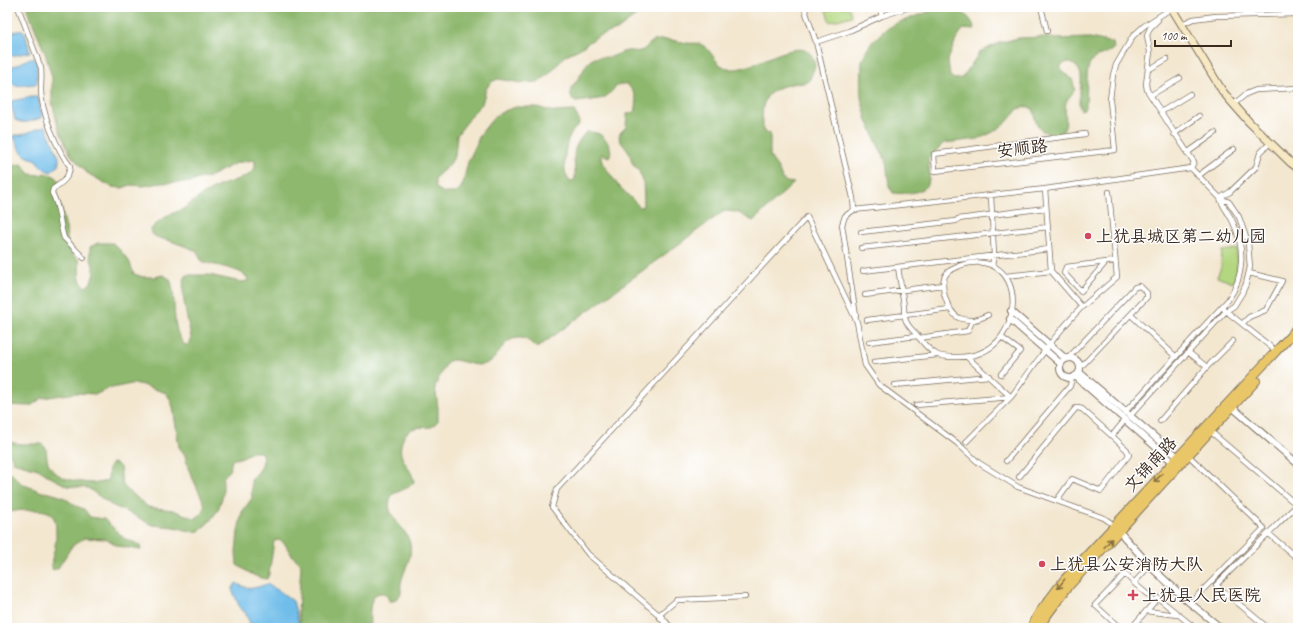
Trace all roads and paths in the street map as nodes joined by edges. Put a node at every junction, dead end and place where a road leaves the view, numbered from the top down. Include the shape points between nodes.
1 (18, 7) edge
2 (804, 7) edge
3 (879, 7) edge
4 (910, 7) edge
5 (1041, 7) edge
6 (1172, 7) edge
7 (1165, 13) junction
8 (1298, 14) edge
9 (882, 16) junction
10 (1182, 24) junction
11 (1047, 32) dead end
12 (816, 42) junction
13 (1167, 59) dead end
14 (1148, 70) junction
15 (1180, 78) dead end
16 (1298, 88) edge
17 (1190, 94) dead end
18 (1151, 95) junction
19 (1234, 104) junction
20 (1161, 112) junction
21 (1200, 116) dead end
22 (1215, 133) dead end
23 (1085, 134) dead end
24 (1174, 134) junction
25 (1270, 143) junction
26 (1234, 149) dead end
27 (1187, 153) junction
28 (1297, 167) edge
29 (1191, 168) junction
30 (1198, 176) junction
31 (1045, 189) junction
32 (1109, 192) dead end
33 (991, 195) junction
34 (1220, 198) junction
35 (1046, 208) junction
36 (854, 210) junction
37 (1236, 214) junction
38 (992, 215) junction
39 (1230, 217) junction
40 (1048, 227) junction
41 (861, 232) dead end
42 (993, 233) junction
43 (862, 248) dead end
44 (1049, 250) junction
45 (994, 256) junction
46 (84, 258) dead end
47 (1115, 261) junction
48 (1106, 262) junction
49 (992, 265) junction
50 (898, 267) junction
51 (1241, 269) junction
52 (864, 271) dead end
53 (1051, 271) junction
54 (1249, 272) junction
55 (1006, 276) junction
56 (943, 285) junction
57 (1235, 288) junction
58 (902, 291) junction
59 (1243, 291) junction
60 (865, 295) dead end
61 (1082, 307) junction
62 (1222, 308) junction
63 (950, 309) junction
64 (1011, 311) junction
65 (1226, 311) junction
66 (905, 315) junction
67 (988, 315) dead end
68 (1131, 315) junction
69 (1010, 319) junction
70 (867, 320) dead end
71 (972, 320) junction
72 (856, 322) junction
73 (1242, 324) junction
74 (1298, 325) edge
75 (1298, 334) edge
76 (918, 337) junction
77 (1001, 337) junction
78 (1234, 341) dead end
79 (869, 342) dead end
80 (1050, 345) junction
81 (1045, 350) junction
82 (1276, 351) junction
83 (1188, 352) junction
84 (937, 355) junction
85 (967, 357) junction
86 (1176, 357) junction
87 (1068, 359) junction
88 (874, 362) dead end
89 (1061, 364) junction
90 (1207, 367) junction
91 (1076, 373) junction
92 (1001, 374) dead end
93 (989, 376) junction
94 (895, 385) dead end
95 (1011, 397) junction
96 (916, 405) dead end
97 (1232, 407) junction
98 (1126, 416) junction
99 (1160, 421) dead end
100 (1210, 431) junction
101 (1112, 436) junction
102 (966, 442) dead end
103 (1188, 455) junction
104 (1175, 459) junction
105 (1006, 461) dead end
106 (1298, 464) edge
107 (1019, 477) dead end
108 (1057, 500) junction
109 (1297, 505) edge
110 (1116, 528) junction
111 (1269, 534) junction
112 (1298, 559) edge
113 (1150, 564) junction
114 (1134, 583) junction
115 (745, 597) dead end
116 (1155, 601) junction
117 (1190, 603) junction
118 (1146, 611) junction
119 (659, 615) junction
120 (1180, 616) junction
121 (670, 628) edge
122 (1030, 628) edge
123 (1040, 628) edge
124 (1120, 628) edge
125 (1131, 628) edge
126 (1195, 628) edge
127 (1221, 628) edge
128 (1268, 628) edge

1 - 46 street via 41,68 40,90 47,120 63,158 70,166 65,181 53,188 52,193 59,208 62,233
2 - 12 street
3 - 9 street
4 - 9 street
5 - 11 street
6 - 7 street, 安顺路
6 - 10 main road
7 - 14 street via 1147,34 1150,52
7 - 23 street, 安顺路 via 1133,36 1116,65 1110,100 1115,150 935,171 934,154
8 - 10 street via 1216,16 1193,19
9 - 12 street
10 - 19 main road via 1223,92
12 - 36 street
13 - 14 street
14 - 18 street via 1146,84
15 - 18 street
16 - 19 street via 1256,90
17 - 20 street
18 - 20 street
19 - 25 main road
20 - 24 street
21 - 24 street
22 - 27 street
24 - 27 street
25 - 28 main road
25 - 34 street via 1260,153 1256,167
26 - 30 street
27 - 29 street via 1194,162
29 - 30 street
29 - 31 street
30 - 34 street
31 - 33 street
31 - 35 street
32 - 47 street
33 - 36 street
33 - 38 street
34 - 37 street via 1229,202
34 - 39 street
35 - 38 street
35 - 40 street
36 - 72 street via 845,216 842,226
37 - 39 street
37 - 54 street via 1248,243
38 - 41 street
38 - 42 street
39 - 51 street via 1239,236
40 - 42 street
40 - 44 street
42 - 43 street
42 - 45 street
44 - 45 street
44 - 53 street
45 - 49 street
45 - 50 street
47 - 48 street
47 - 61 street via 1117,277
48 - 48 street via 1066,267 1064,274 1081,291
49 - 55 street
49 - 56 street via 977,263 958,267 948,272
50 - 52 street
50 - 58 street
51 - 54 street
51 - 57 street
53 - 55 street
53 - 61 street
54 - 59 street
54 - 73 street via 1282,281 1266,310 1249,317
55 - 64 street via 1011,287
56 - 58 street
56 - 63 street
57 - 59 street
57 - 62 street
58 - 60 street
58 - 66 street
59 - 65 street via 1234,306
61 - 80 street
62 - 65 street
62 - 86 street
63 - 66 street
63 - 71 street via 958,317
64 - 69 street
64 - 80 street
65 - 73 street
65 - 83 street
66 - 70 street
66 - 76 street via 906,321
67 - 71 street
68 - 86 street
68 - 87 street via 1147,297 1148,293 1140,286 1135,287
68 - 91 street
69 - 77 street
69 - 81 street
71 - 76 street via 968,332
72 - 108 street via 865,365 879,385 957,443 979,463 1018,487
72 - 119 street via 806,217 557,488 552,507 588,554
73 - 82 street
74 - 82 main road, 文锦南路
75 - 97 main road, 文锦南路
76 - 79 street
76 - 84 street
77 - 85 street via 981,354
77 - 92 street via 1020,351
78 - 90 street
80 - 81 street
80 - 87 street
81 - 89 street
81 - 95 street
82 - 104 main road, 文锦南路
83 - 90 street
83 - 98 street
84 - 85 street
84 - 88 street
85 - 93 street
86 - 98 street
87 - 89 street
87 - 91 street via 1076,360
89 - 91 street via 1063,375
90 - 99 street
91 - 98 street
91 - 105 street via 1070,386
93 - 94 street
93 - 95 street
95 - 96 street
95 - 102 street
97 - 100 main road, 文锦南路
97 - 106 street
98 - 101 street
98 - 104 street
100 - 103 main road, 文锦南路
100 - 109 street
101 - 107 street via 1082,409 1076,408
101 - 108 street via 1129,455 1101,491 1072,479
103 - 110 main road, 文锦南路
103 - 117 street via 1264,528
104 -> 110 main road, 文锦南路
108 - 110 street via 1104,518
109 - 111 street
110 - 113 street
110 -> 122 main road, 文锦南路 via 1064,580
123 -> 110 main road, 文锦南路 via 1067,588
111 - 112 street
111 - 128 street via 1216,585
113 - 114 street
113 - 117 street
114 - 116 street
114 - 124 street via 1125,574 1094,605
115 - 119 street via 677,600
116 - 118 street
116 - 120 street via 1158,598
117 - 127 street
118 - 120 street
118 - 125 street
119 - 121 street
120 - 126 street

